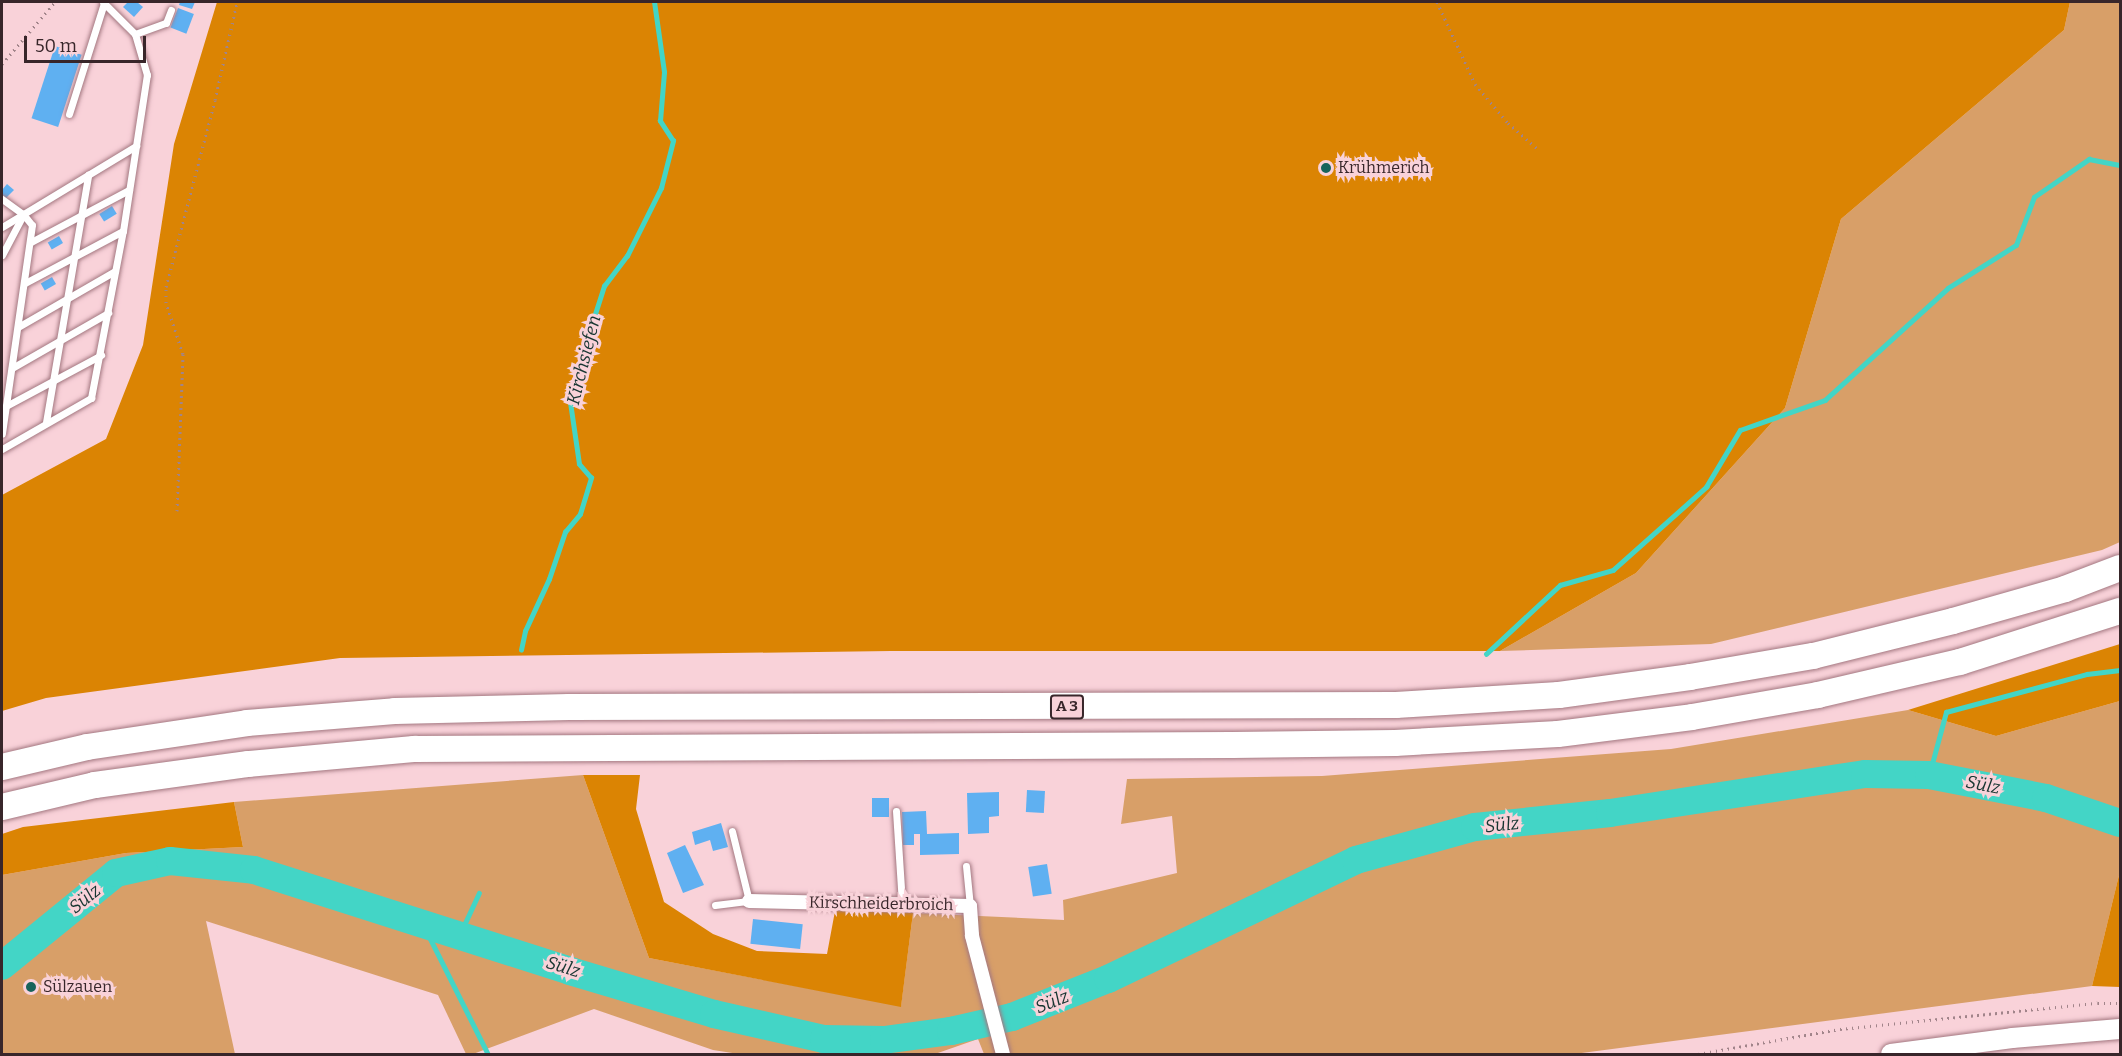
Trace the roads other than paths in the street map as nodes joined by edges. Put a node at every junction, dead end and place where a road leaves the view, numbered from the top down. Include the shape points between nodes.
1 (103, 2) edge
2 (171, 10) dead end
3 (135, 34) junction
4 (69, 114) dead end
5 (136, 146) junction
6 (88, 175) junction
7 (129, 190) junction
8 (2, 199) edge
9 (24, 214) junction
10 (81, 216) junction
11 (2, 228) edge
12 (123, 231) junction
13 (31, 242) junction
14 (2, 255) edge
15 (74, 257) junction
16 (115, 271) junction
17 (25, 283) junction
18 (67, 298) junction
19 (108, 313) junction
20 (18, 327) junction
21 (60, 341) junction
22 (101, 355) junction
23 (12, 368) junction
24 (53, 383) junction
25 (6, 406) junction
26 (46, 422) junction
27 (2, 434) edge
28 (2, 449) edge
29 (2121, 568) edge
30 (2121, 611) edge
31 (2, 767) edge
32 (2, 807) edge
33 (896, 811) dead end
34 (732, 831) dead end
35 (966, 866) dead end
36 (748, 901) junction
37 (715, 904) dead end
38 (902, 904) junction
39 (969, 906) junction
40 (2121, 1029) edge
41 (1003, 1054) edge
42 (1891, 1054) edge

1 - 3 lane
1 - 4 lane
2 - 3 lane via 166,23
3 - 5 lane via 147,75
5 - 6 lane
5 - 7 lane
6 - 9 lane
6 - 10 lane
7 - 10 lane
7 - 12 lane
8 - 9 lane
9 - 11 lane
9 - 13 lane via 32,225
9 - 14 lane
10 - 13 lane
10 - 15 lane
12 - 15 lane
12 - 16 lane
13 - 17 lane
15 - 17 lane
15 - 18 lane
16 - 18 lane
16 - 19 lane
17 - 20 lane
18 - 20 lane
18 - 21 lane
19 - 21 lane
19 - 22 lane
20 - 23 lane
21 - 23 lane
21 - 24 lane
22 - 24 lane
22 - 26 lane via 91,398
23 - 25 lane
24 - 25 lane
24 - 26 lane
25 - 27 lane
26 - 28 lane
29 - 31 highway, A 3 via 2065,589 1964,618 1813,656 1559,694 1396,705 395,711 247,723 87,747
30 - 32 highway via 1960,662 1818,695 1692,717 1558,734 1337,744 414,749 249,764 117,782
33 - 38 lane
34 - 36 lane
35 - 39 lane
36 - 37 lane
36 - 38 street, Kirschheiderbroich
38 - 39 street, Kirschheiderbroich
39 - 41 street, Kirschheiderbroich via 972,936
40 - 42 main road

